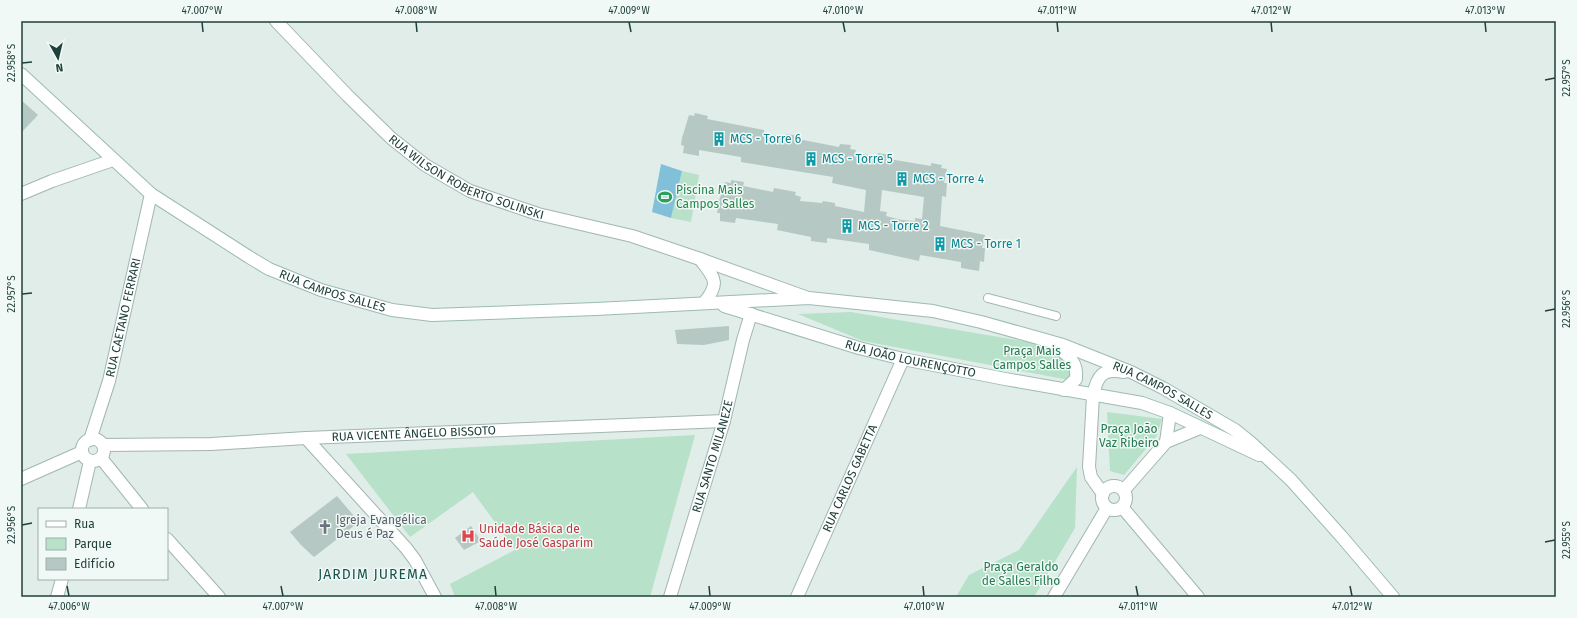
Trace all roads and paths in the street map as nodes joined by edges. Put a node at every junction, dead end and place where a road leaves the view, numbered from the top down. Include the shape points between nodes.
1 (276, 21) edge
2 (21, 74) edge
3 (113, 160) junction
4 (21, 194) edge
5 (151, 194) junction
6 (700, 259) junction
7 (809, 298) junction
8 (988, 298) dead end
9 (709, 303) junction
10 (864, 304) junction
11 (751, 314) junction
12 (1056, 316) dead end
13 (1037, 337) junction
14 (903, 359) junction
15 (1131, 372) junction
16 (1163, 388) junction
17 (1064, 390) junction
18 (1093, 396) junction
19 (1170, 414) junction
20 (724, 421) junction
21 (1200, 428) junction
22 (306, 438) junction
23 (90, 440) junction
24 (1166, 442) junction
25 (103, 445) junction
26 (91, 457) junction
27 (1268, 459) junction
28 (21, 479) edge
29 (1124, 490) junction
30 (1102, 494) junction
31 (1122, 507) junction
32 (79, 508) edge
33 (141, 508) edge
34 (1107, 508) junction
35 (168, 540) edge
36 (62, 580) edge
37 (57, 597) edge
38 (219, 597) edge
39 (436, 597) edge
40 (670, 597) edge
41 (797, 597) edge
42 (1054, 597) edge
43 (1198, 597) edge
44 (1393, 597) edge

1 - 6 street, RUA WILSON ROBERTO SOLINSKI via 391,138 425,164 470,191 538,214 632,236
2 - 3 street, RUA CAMPOS SALLES
3 - 4 street
3 - 5 street, RUA CAMPOS SALLES
5 - 9 street, RUA CAMPOS SALLES via 269,269 321,290 392,310 432,314
5 - 23 street, RUA CAETANO FERRARI via 109,381
6 - 7 street, RUA WILSON ROBERTO SOLINSKI
6 - 9 street via 714,278
7 - 9 street, RUA CAMPOS SALLES
7 - 10 street, RUA CAMPOS SALLES
8 - 12 lane
9 - 11 street, RUA JOÃO LOURENÇOTTO
10 - 11 street, RUA CAMPOS SALLES via 777,306
10 - 13 street, RUA CAMPOS SALLES via 933,311
11 - 14 street, RUA JOÃO LOURENÇOTTO
11 - 20 street, RUA SANTO MILANEZE
13 - 15 street, RUA CAMPOS SALLES
13 - 17 street via 1072,358 1076,366 1076,378
14 - 17 street, RUA JOÃO LOURENÇOTTO
14 - 41 street, RUA CARLOS GABETTA
15 - 16 street, RUA CAMPOS SALLES
15 - 18 street via 1102,374 1096,381
16 - 19 street
16 - 27 street, RUA CAMPOS SALLES via 1234,430
17 - 18 street, RUA JOÃO LOURENÇOTTO
18 - 19 street, RUA JOÃO LOURENÇOTTO via 1142,403
18 - 30 street via 1089,467 1091,477
19 - 21 street, RUA JOÃO LOURENÇOTTO
19 - 24 street
20 - 22 street, RUA VICENTE ÂNGELO BISSOTO
20 - 40 street, RUA SANTO MILANEZE
21 - 24 street
21 - 27 street, RUA JOÃO LOURENÇOTTO
22 - 25 street, RUA VICENTE ÂNGELO BISSOTO via 211,444
22 - 39 street via 406,548
23 - 25 street via 97,440
23 - 26 street, RUA CAETANO FERRARI via 84,444
24 - 29 street
25 - 26 street via 104,452
26 - 28 street
26 - 32 street
26 - 33 street
27 - 44 street, RUA CAMPOS SALLES via 1291,480
29 - 30 street via 1119,486 1112,486
29 - 31 street via 1126,502
30 - 34 street
31 - 34 street via 1115,510
31 - 43 street
34 - 42 street
35 - 38 street
36 - 37 street

